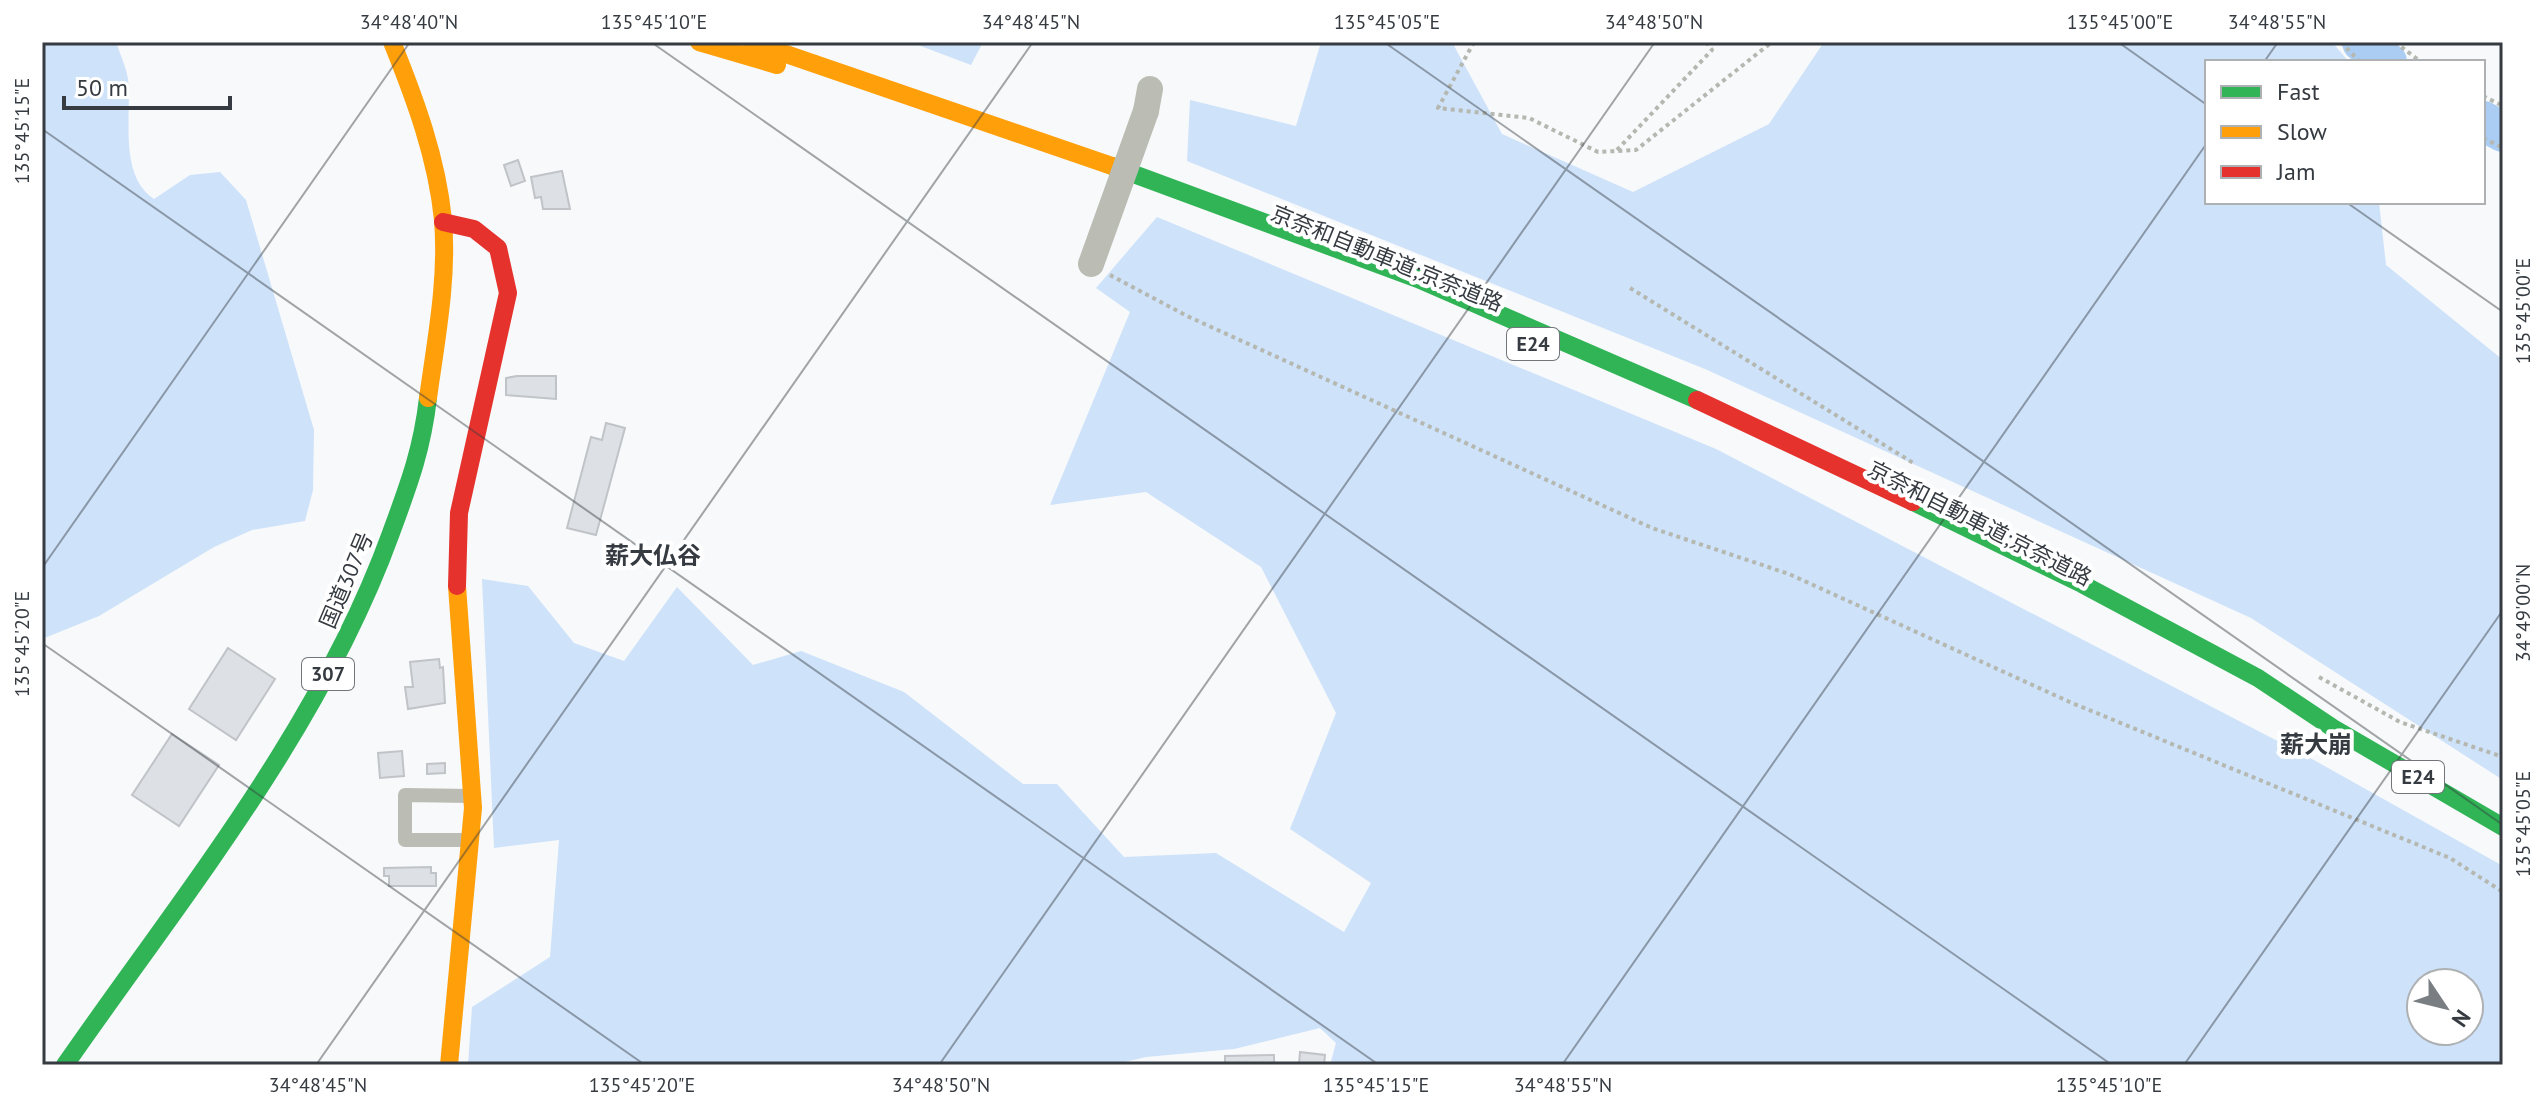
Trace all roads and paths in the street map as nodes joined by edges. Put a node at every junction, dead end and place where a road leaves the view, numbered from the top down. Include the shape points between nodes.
1 (392, 42) edge
2 (699, 42) edge
3 (751, 42) edge
4 (1474, 42) edge
5 (1706, 42) edge
6 (1772, 42) edge
7 (2341, 42) edge
8 (2395, 42) edge
9 (2358, 60) edge
10 (2418, 60) edge
11 (2485, 97) edge
12 (1148, 100) dead end
13 (2503, 106) edge
14 (2485, 139) edge
15 (2503, 148) edge
16 (1616, 152) junction
17 (443, 222) junction
18 (1091, 264) joint
19 (2333, 728) junction
20 (473, 796) junction
21 (2503, 827) edge
22 (470, 840) junction
23 (2503, 892) edge
24 (65, 1065) edge
25 (449, 1065) edge

1 - 17 main road, 国道307号 / 307 via 437,178
2 - 19 main road, 京奈和自動車道;京奈道路 / E24 via 1173,201 1414,293 1856,487
3 - 19 main road, 京奈和自動車道;京奈道路 / E24 via 1206,199 1418,279 1686,395 2082,584 2258,678
4 - 16 path via 1438,108 1529,118 1598,152
5 - 16 path via 1712,50
6 - 16 path via 1636,150
7 - 9 path
8 - 10 path
11 - 13 path
12 - 18 street, bridge
14 - 15 path
17 - 20 main road via 474,229 498,248 508,293 459,513 456,562
17 - 24 main road, 国道307号 / 307 via 443,282 422,448 342,650 270,771
18 - 23 path via 1187,316 1652,528 1789,574 2072,703 2450,858
19 - 21 main road, 京奈和自動車道;京奈道路 / E24
20 - 22 main road
20 - 22 lane via 405,795 405,840
22 - 25 main road

